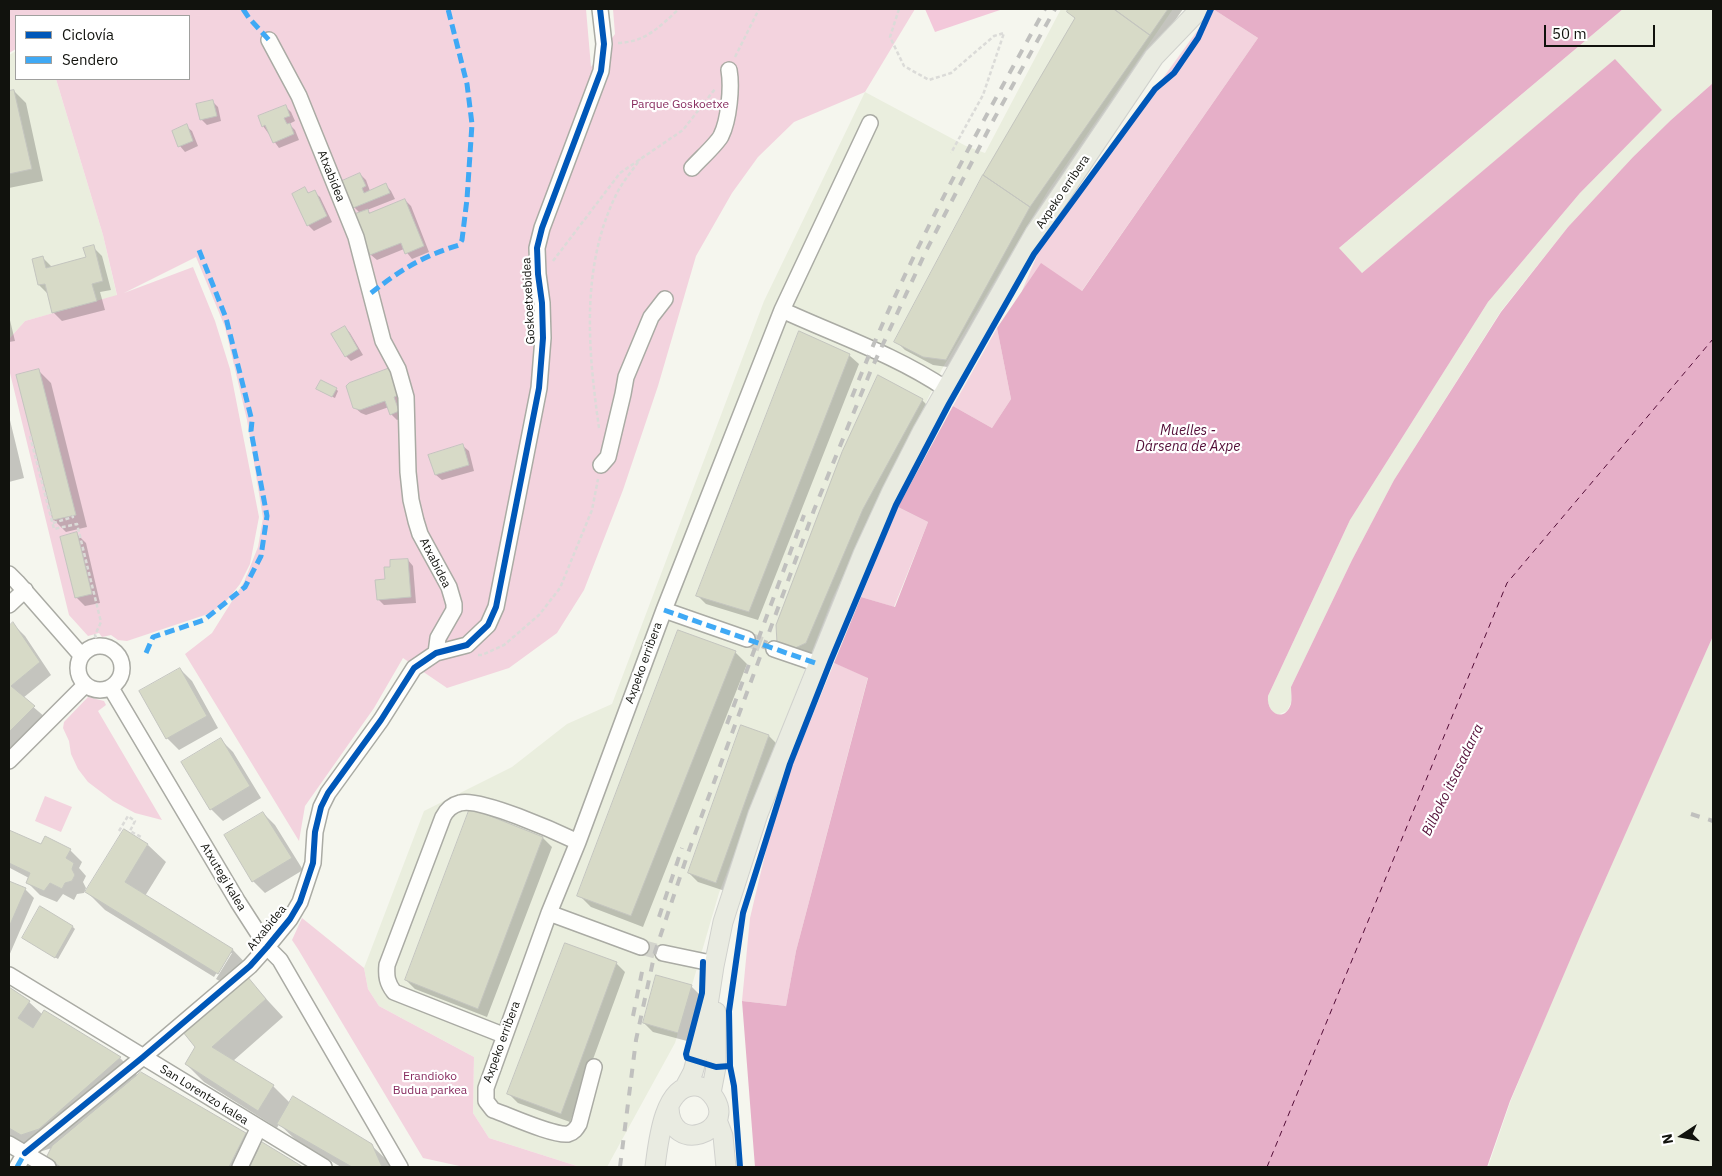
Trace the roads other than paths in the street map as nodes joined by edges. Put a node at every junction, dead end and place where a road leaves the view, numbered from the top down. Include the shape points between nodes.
1 (600, 9) edge
2 (1186, 9) edge
3 (1200, 9) edge
4 (269, 40) dead end
5 (1154, 57) junction
6 (729, 70) road end
7 (870, 124) dead end
8 (692, 168) dead end
9 (664, 299) dead end
10 (782, 310) junction
11 (946, 388) junction
12 (601, 465) road end
13 (9, 574) edge
14 (25, 590) junction
15 (9, 605) edge
16 (664, 610) junction
17 (746, 639) tunnel mouth
18 (77, 649) junction
19 (774, 649) tunnel mouth
20 (436, 653) junction
21 (818, 664) junction
22 (84, 685) junction
23 (112, 688) junction
24 (9, 761) edge
25 (578, 842) junction
26 (549, 913) junction
27 (267, 946) junction
28 (641, 947) tunnel mouth
29 (662, 953) tunnel mouth
30 (714, 966) junction
31 (9, 975) edge
32 (504, 1035) junction
33 (142, 1057) junction
34 (594, 1067) dead end
35 (685, 1087) junction
36 (711, 1093) junction
37 (669, 1108) junction
38 (717, 1120) junction
39 (258, 1129) junction
40 (692, 1135) junction
41 (9, 1144) edge
42 (25, 1154) junction
43 (17, 1167) edge
44 (48, 1167) edge
45 (240, 1167) edge
46 (324, 1167) edge
47 (400, 1167) edge
48 (655, 1167) edge
49 (718, 1167) edge
50 (726, 1167) edge

1 - 20 street, Goskoetxebidea via 604,44 601,71 537,248 543,338 539,388 496,607 488,625 467,645
2 - 5 main road
3 - 5 main road, Axpeko erribera
4 - 20 street, Atxabidea via 299,96 356,237 383,341 398,369 406,397 411,500 420,534 449,587 454,604 454,610 438,638
5 - 11 main road, Axpeko erribera via 1035,233
6 - 8 street via 728,107 720,136
7 - 10 street, Axpeko erribera
9 - 12 street via 651,317 626,377 608,457
10 - 11 street via 902,364
10 - 16 street, Axpeko erribera
11 - 21 main road, Axpeko erribera via 892,491
13 - 14 street
14 - 15 street
14 - 18 street
16 - 17 street, Axpeko erribera
16 - 25 street, Axpeko erribera
18 - 22 street via 78,674
18 - 23 street via 106,646 117,653 122,672
19 - 21 street
20 - 27 street, Atxabidea via 414,668 328,793 321,807 313,863 300,902
21 - 30 main road, Axpeko erribera via 758,814 723,922
22 - 23 street via 100,691
22 - 24 street
23 - 27 street, Atxutegi kalea
25 - 26 street, Axpeko erribera
25 - 32 street via 475,803 461,802 446,810 443,817 386,975 394,992
26 - 28 street
26 - 32 street, Axpeko erribera
27 - 33 street, Atxabidea via 250,966
27 - 47 street, Atxutegi kalea via 280,960
29 - 30 street
30 - 35 main road, Axpeko erribera via 704,1031 693,1072
30 - 36 main road, Axpeko erribera via 717,977 717,1040
31 - 33 street, San Lorentzo kalea
32 - 34 street, Axpeko erribera via 486,1088 486,1101 493,1110 556,1133 565,1134 575,1130 579,1124
33 - 39 street, San Lorentzo kalea
33 - 42 street, Atxabidea
35 - 36 main road via 699,1086
35 - 37 main road via 674,1095
36 - 38 main road via 717,1101
37 - 40 main road via 675,1128
37 - 48 main road via 663,1121
38 - 40 main road via 706,1133
38 - 50 main road via 723,1136
39 - 45 street
39 - 46 street, San Lorentzo kalea
40 - 48 main road via 672,1143
40 - 49 main road via 705,1140 717,1158
41 - 42 street
42 - 43 street, Atxabidea
42 - 44 street

